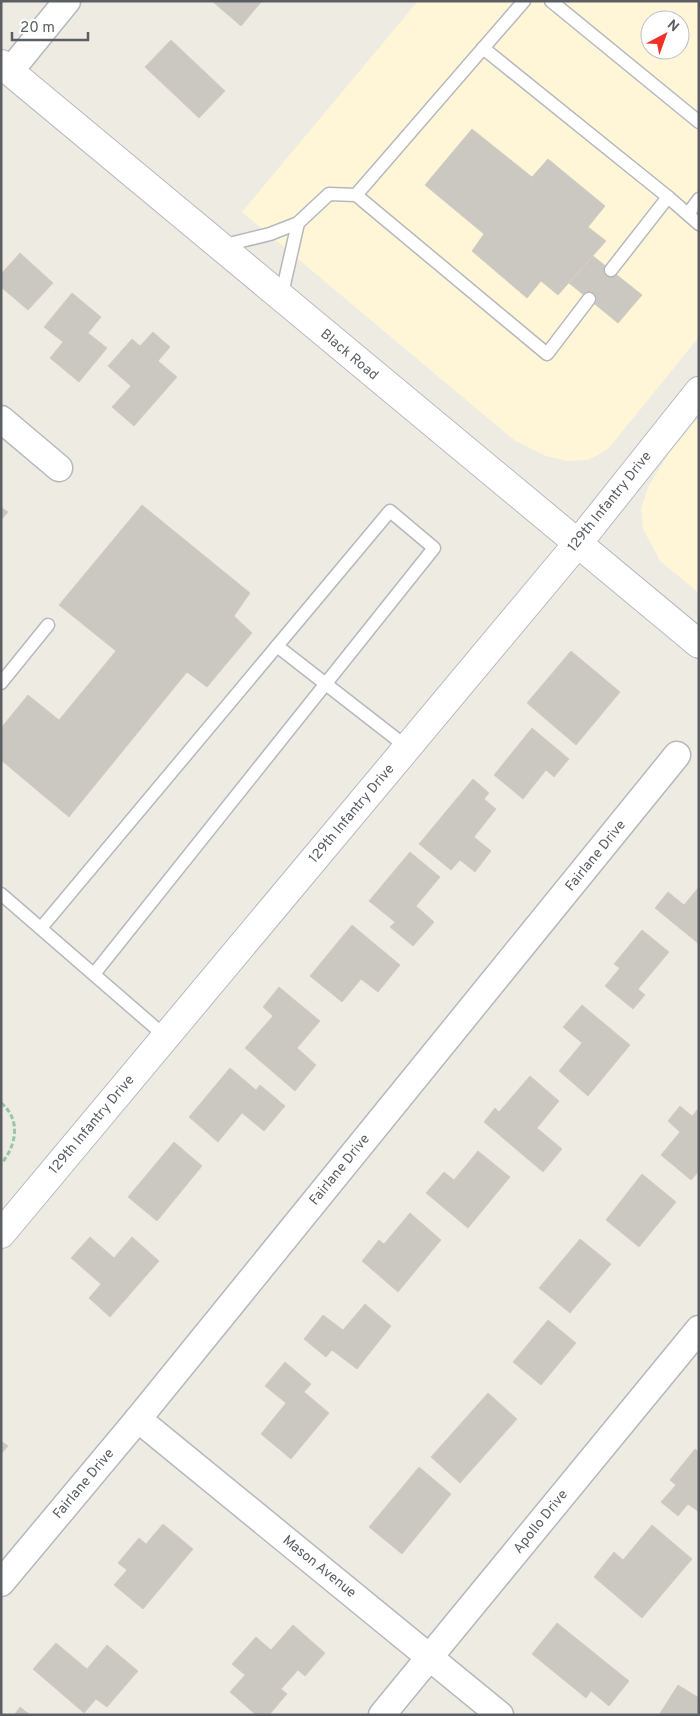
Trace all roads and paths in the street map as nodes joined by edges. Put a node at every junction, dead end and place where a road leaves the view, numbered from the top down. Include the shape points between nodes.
1 (67, 1) edge
2 (524, 1) edge
3 (551, 1) edge
4 (484, 48) junction
5 (6, 67) edge
6 (699, 122) edge
7 (356, 195) junction
8 (668, 197) junction
9 (699, 200) edge
10 (688, 214) junction
11 (298, 223) junction
12 (699, 224) edge
13 (219, 247) junction
14 (611, 270) dead end
15 (281, 298) junction
16 (589, 299) dead end
17 (699, 391) edge
18 (1, 419) edge
19 (59, 468) dead end
20 (578, 543) junction
21 (48, 625) dead end
22 (699, 644) edge
23 (278, 646) junction
24 (1, 683) edge
25 (327, 684) junction
26 (408, 748) junction
27 (678, 755) dead end
28 (1, 894) edge
29 (41, 928) junction
30 (94, 974) junction
31 (166, 1037) junction
32 (1, 1103) edge
33 (1, 1164) edge
34 (1, 1234) edge
35 (699, 1329) edge
36 (138, 1419) junction
37 (1, 1583) edge
38 (429, 1658) junction
39 (382, 1715) edge
40 (500, 1715) edge

1 - 5 street
2 - 4 lane
3 - 6 lane
4 - 7 lane
4 - 8 lane
5 - 13 street, Black Road
7 - 11 lane via 329,194
7 - 16 lane via 547,354
8 - 10 lane
8 - 14 lane
9 - 10 lane
10 - 12 lane
11 - 13 lane
11 - 15 lane
13 - 15 street, Black Road
15 - 20 street, Black Road
17 - 20 street, 129th Infantry Drive
18 - 19 street
20 - 22 street, Black Road
20 - 26 street, 129th Infantry Drive
21 - 24 lane
23 - 25 lane
23 - 25 lane via 390,512 434,548
23 - 29 lane
25 - 26 lane
25 - 30 lane
26 - 31 street, 129th Infantry Drive
27 - 36 street, Fairlane Drive
28 - 29 lane
29 - 30 lane
30 - 31 lane
31 - 34 street, 129th Infantry Drive
32 - 33 path via 10,1110 15,1124 10,1153
35 - 38 street, Apollo Drive
36 - 37 street, Fairlane Drive
36 - 38 street, Mason Avenue
38 - 39 street, Apollo Drive
38 - 40 street, Mason Avenue

